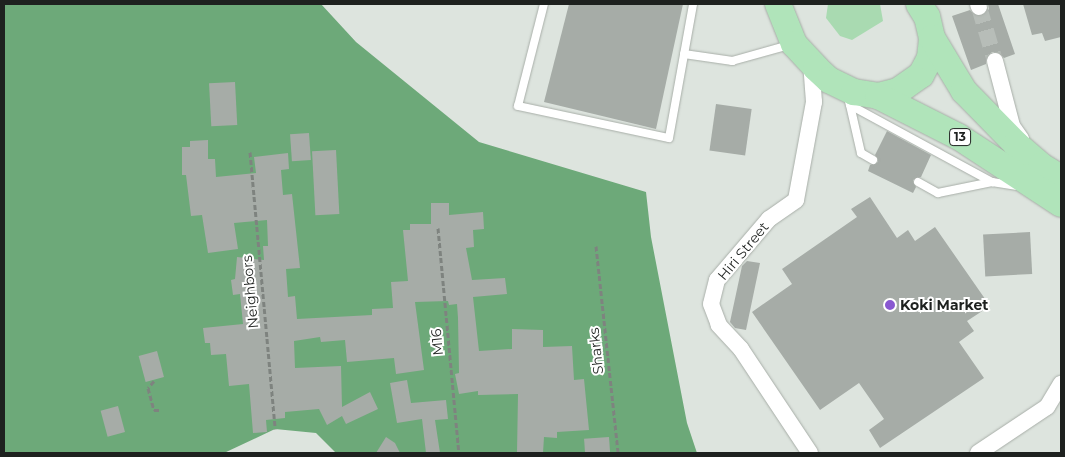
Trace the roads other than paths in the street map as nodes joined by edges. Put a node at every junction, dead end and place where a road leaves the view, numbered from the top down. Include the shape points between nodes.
1 (544, 4) edge
2 (693, 4) edge
3 (778, 4) edge
4 (919, 4) edge
5 (932, 38) junction
6 (803, 53) junction
7 (684, 54) junction
8 (995, 61) tunnel mouth
9 (848, 96) junction
10 (878, 96) junction
11 (873, 160) dead end
12 (1061, 165) edge
13 (1061, 178) edge
14 (918, 182) dead end
15 (992, 182) junction
16 (1036, 189) junction
17 (1061, 204) edge
18 (1061, 384) edge
19 (810, 453) edge
20 (978, 453) edge

1 - 7 lane via 518,106 669,138
2 - 7 lane
3 - 6 highway, 13
4 - 5 highway, 13 via 927,16
5 - 10 highway, 13 via 930,58 921,75 898,91
5 - 13 highway, 13 via 964,91 1016,144
6 - 7 lane via 732,61
6 - 9 highway, 13
6 - 19 street, Hiri Street via 814,102 796,200 769,219 717,280 711,304 719,325 741,350
8 - 12 street via 1012,126 1023,142
9 - 10 highway, 13
9 - 11 lane via 861,153
9 - 15 lane
10 - 16 highway, 13 via 959,137
14 - 15 lane via 938,193
15 - 16 lane
16 - 17 highway, 13
18 - 20 street via 1047,407

